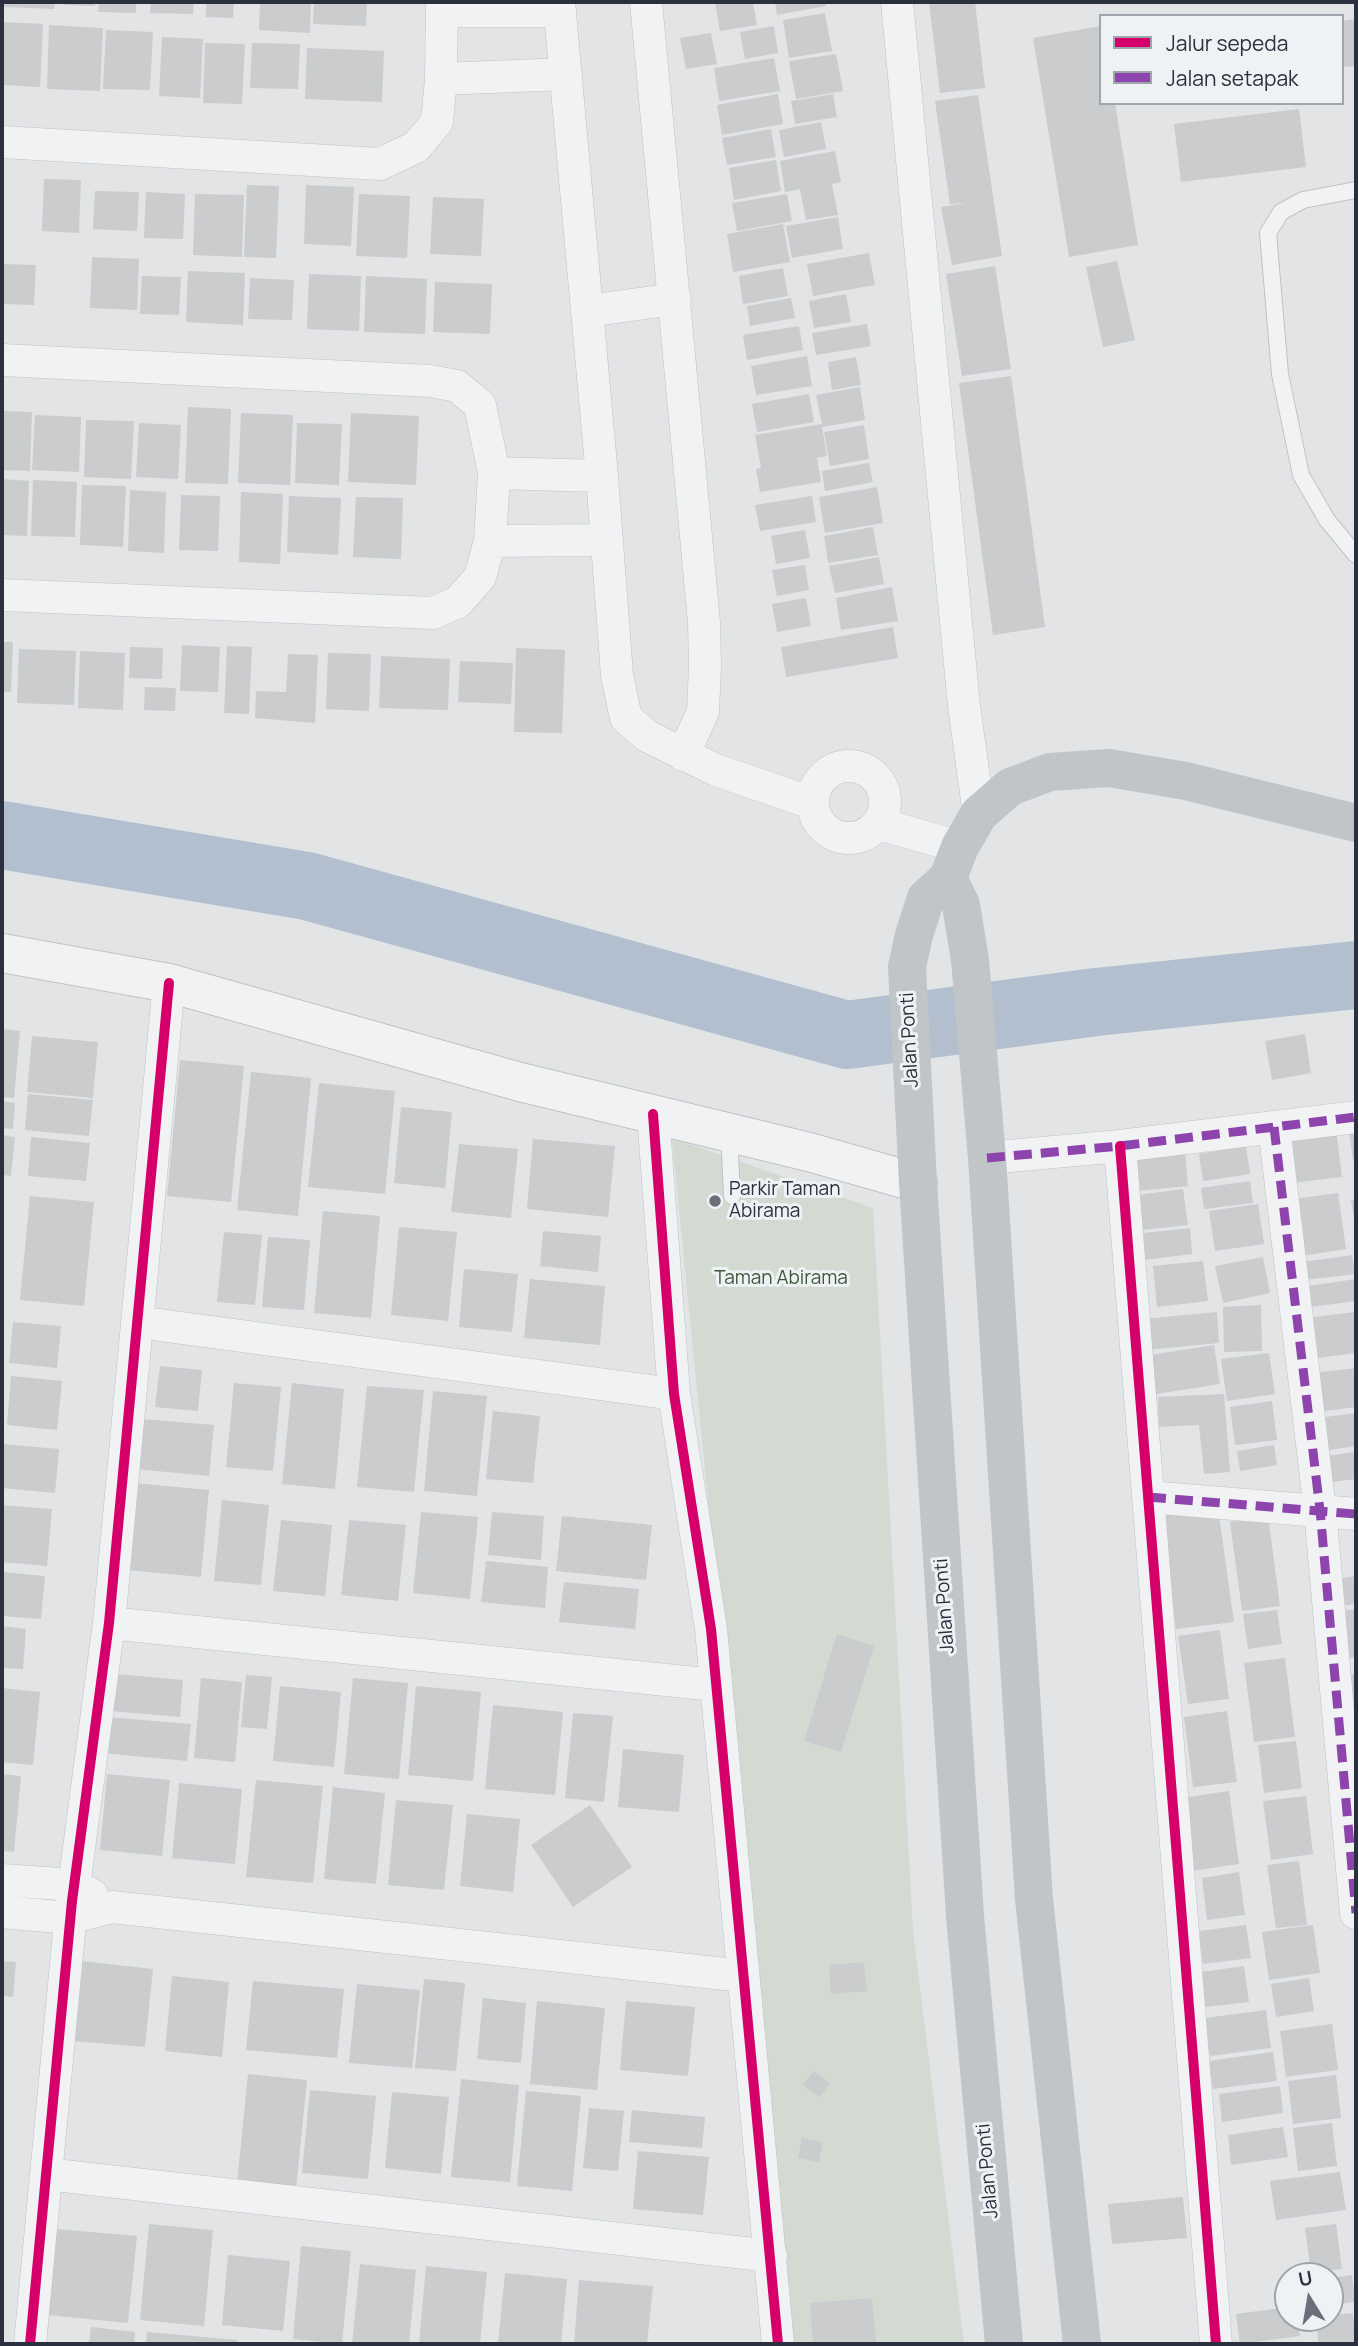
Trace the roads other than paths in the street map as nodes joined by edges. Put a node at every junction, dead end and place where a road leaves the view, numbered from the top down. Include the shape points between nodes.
1 (646, 2) edge
2 (897, 2) edge
3 (442, 6) edge
4 (559, 6) edge
5 (566, 74) junction
6 (441, 79) junction
7 (2, 142) edge
8 (1356, 190) edge
9 (675, 299) junction
10 (587, 311) junction
11 (2, 360) edge
12 (494, 472) junction
13 (602, 476) junction
14 (606, 540) junction
15 (490, 541) junction
16 (1356, 555) edge
17 (2, 595) edge
18 (682, 755) junction
19 (812, 803) junction
20 (979, 814) junction
21 (1356, 823) edge
22 (880, 824) junction
23 (954, 862) junction
24 (2, 953) edge
25 (169, 983) junction
26 (653, 1114) junction
27 (1356, 1117) edge
28 (1275, 1127) junction
29 (729, 1133) junction
30 (1105, 1147) junction
31 (987, 1158) junction
32 (918, 1183) junction
33 (732, 1196) dead end
34 (138, 1321) junction
35 (674, 1394) junction
36 (1148, 1497) junction
37 (1320, 1510) junction
38 (1356, 1514) edge
39 (109, 1623) junction
40 (715, 1685) junction
41 (2, 1880) edge
42 (75, 1885) junction
43 (112, 1907) junction
44 (2, 1912) edge
45 (1356, 1913) edge
46 (70, 1917) junction
47 (743, 1976) junction
48 (46, 2174) junction
49 (771, 2256) junction
50 (30, 2344) edge
51 (778, 2344) edge
52 (1004, 2344) edge
53 (1082, 2344) edge
54 (1216, 2344) edge

1 - 9 street
2 - 20 street via 964,705
3 - 4 street
3 - 6 street
4 - 5 street
5 - 6 street
5 - 10 street
6 - 7 street via 437,122 416,147 380,164
8 - 16 lane via 1303,200 1281,212 1268,233 1280,374 1301,475 1327,520
9 - 10 street
9 - 18 street via 705,666 703,712
10 - 13 street
11 - 12 street via 457,386 480,405
12 - 13 street
12 - 15 street
13 - 14 street
14 - 15 street
14 - 18 street via 617,675 626,718 647,737
15 - 17 street via 480,577 458,602 433,613
18 - 19 street
19 - 22 street via 823,828 836,836 852,839
19 - 22 street via 827,772 850,765 865,769 878,779 885,793 886,809
20 - 21 main road, Jalan Ponti via 1010,787 1050,772 1109,768 1186,780
20 - 23 main road, Jalan Ponti
22 - 23 street
23 - 31 main road via 970,960
23 - 32 main road, Jalan Ponti via 926,898 907,967
24 - 25 street
25 - 26 street via 520,1082
25 - 34 street
26 - 29 street
26 - 35 street
27 - 28 street
28 - 30 street
28 - 37 street
29 - 32 street
29 - 33 lane
30 - 31 street
30 - 36 street
31 - 53 main road via 1034,1899
32 - 52 main road, Jalan Ponti via 965,1916
34 - 35 street
34 - 39 street
35 - 40 street via 711,1629
36 - 37 street
36 - 54 street
37 - 38 street
37 - 45 street
39 - 40 street
39 - 42 street
40 - 47 street
41 - 42 street
42 - 43 street
42 - 46 street
43 - 46 street
43 - 47 street
44 - 46 street
46 - 48 street
47 - 49 street
48 - 49 street
48 - 50 street
49 - 51 street

